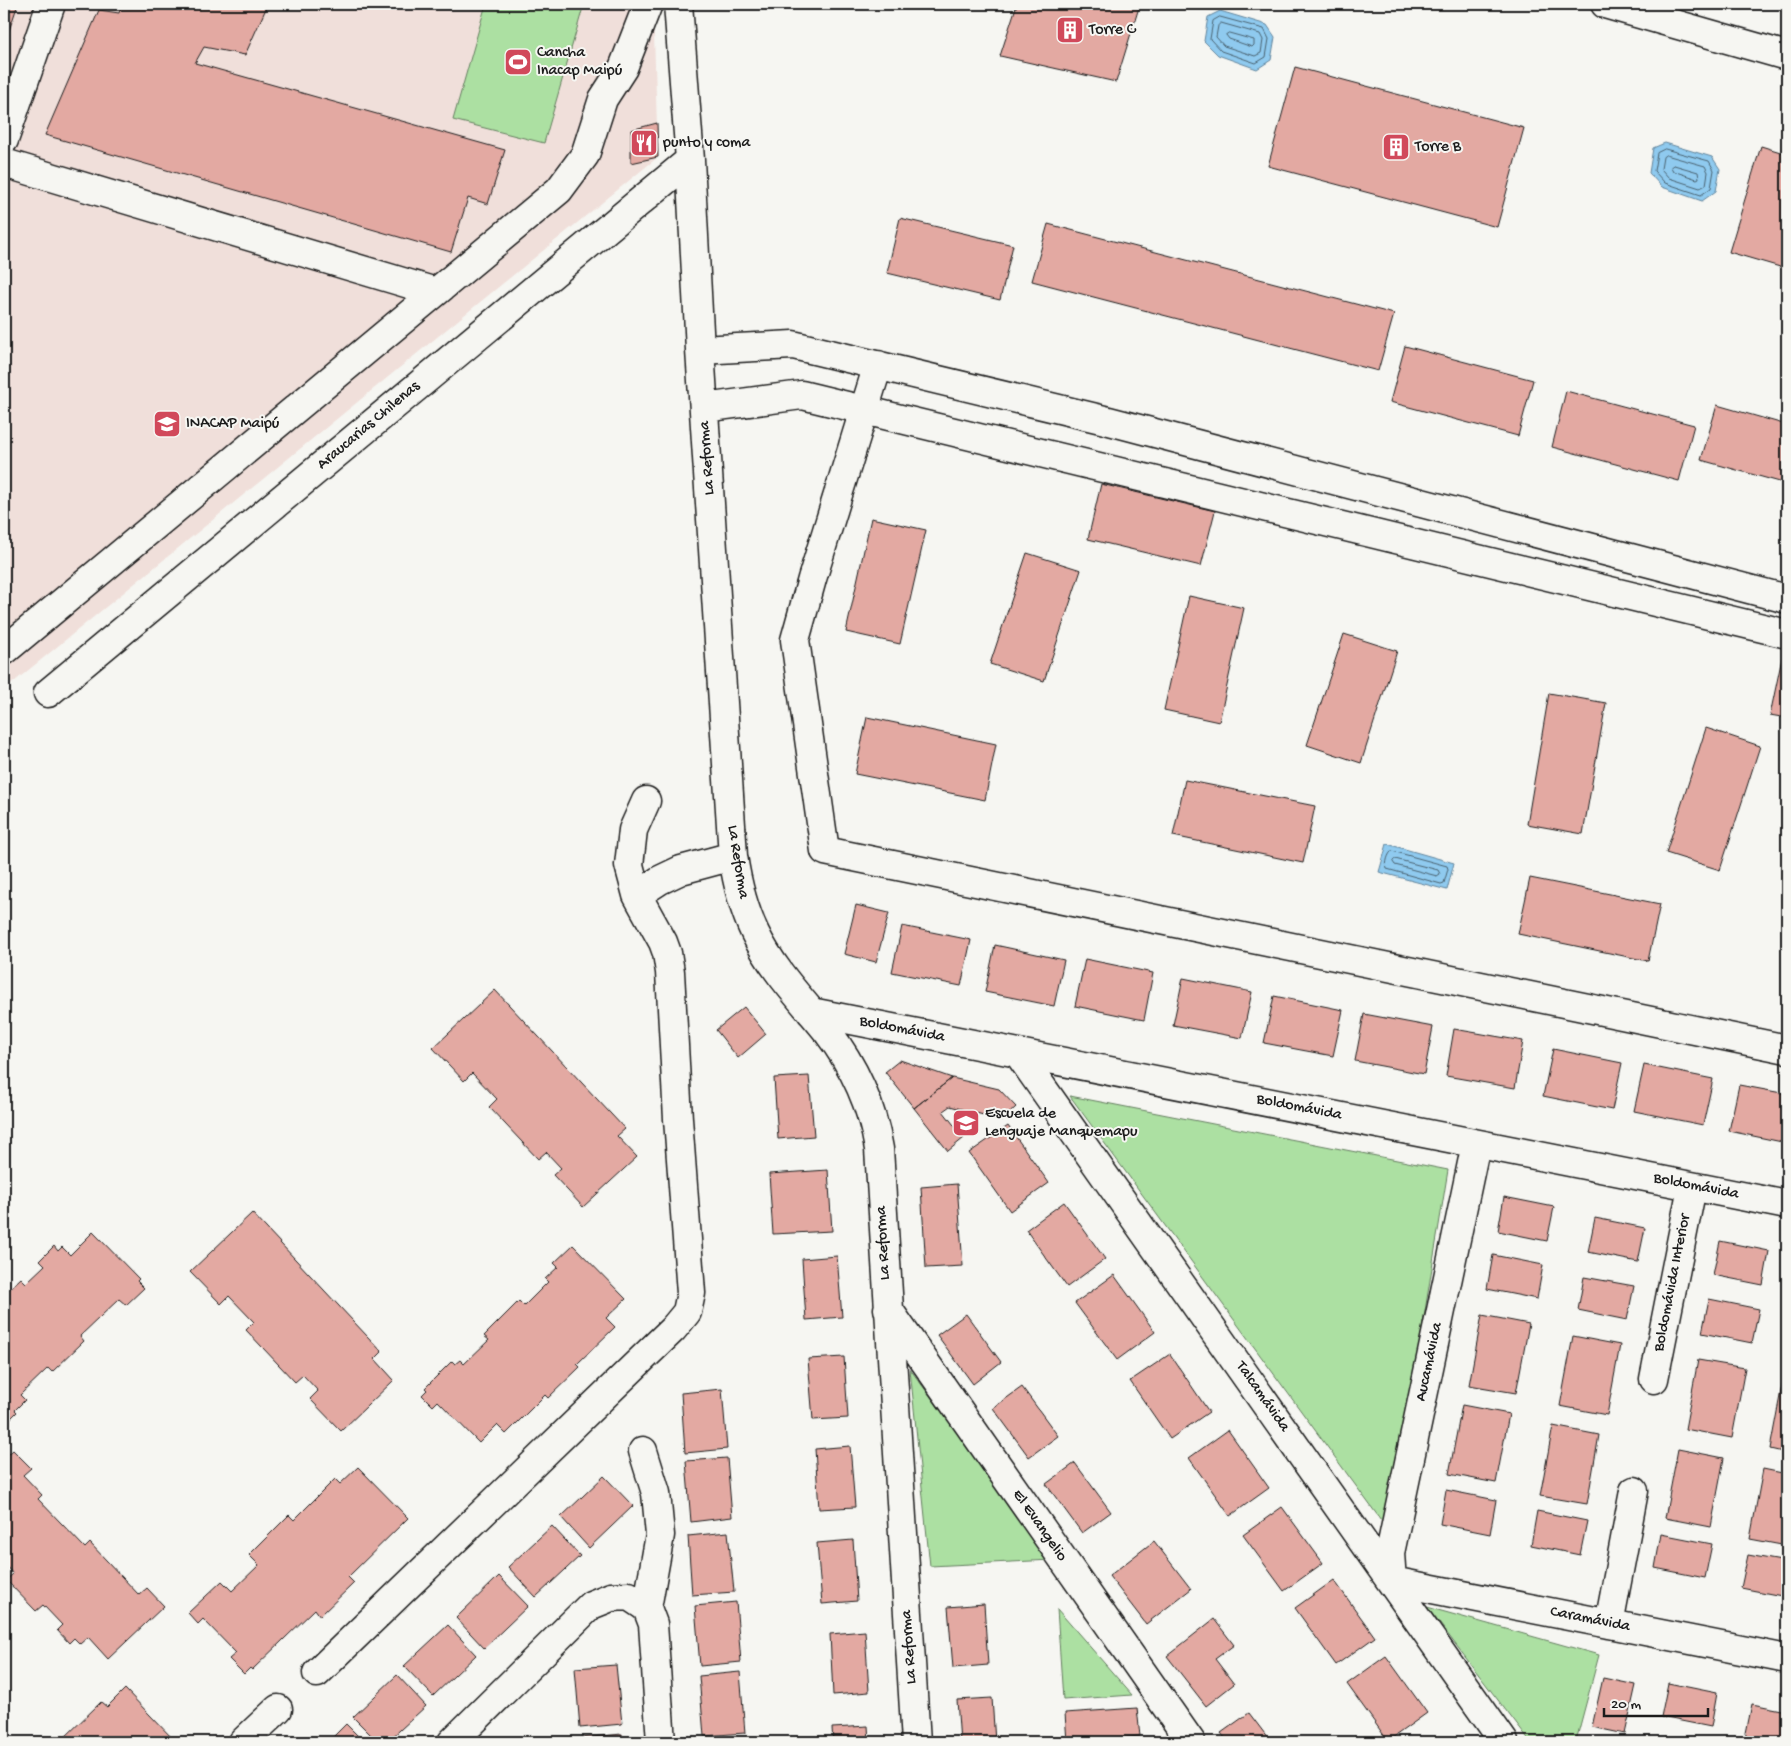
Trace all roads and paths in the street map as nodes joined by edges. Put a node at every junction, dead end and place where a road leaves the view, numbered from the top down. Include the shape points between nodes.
1 (51, 4) edge
2 (648, 4) edge
3 (678, 4) edge
4 (1605, 4) edge
5 (1787, 56) edge
6 (4, 140) edge
7 (690, 160) junction
8 (4, 163) edge
9 (436, 292) junction
10 (700, 350) junction
11 (878, 365) junction
12 (704, 408) junction
13 (864, 410) junction
14 (1511, 526) junction
15 (1499, 564) junction
16 (1787, 599) edge
17 (1787, 634) edge
18 (4, 651) edge
19 (48, 693) dead end
20 (646, 801) dead end
21 (733, 856) junction
22 (637, 895) junction
23 (811, 1012) junction
24 (1787, 1049) edge
25 (1018, 1053) junction
26 (1476, 1144) junction
27 (1692, 1186) junction
28 (1787, 1206) edge
29 (888, 1309) junction
30 (1654, 1379) dead end
31 (643, 1451) dead end
32 (1634, 1491) dead end
33 (1392, 1581) junction
34 (647, 1608) junction
35 (1609, 1624) junction
36 (1787, 1659) edge
37 (317, 1673) dead end
38 (278, 1709) dead end
39 (243, 1742) edge
40 (452, 1742) edge
41 (661, 1742) edge
42 (916, 1742) edge
43 (1191, 1742) edge
44 (1504, 1742) edge

1 - 6 street
2 - 9 street via 623,68 604,99 585,155 559,190
3 - 7 street, La Reforma
4 - 5 street
7 - 10 street, La Reforma
7 - 19 street, Araucarias Chilenas
8 - 9 street
9 - 18 street
10 - 11 street via 793,345
10 - 12 street, La Reforma
11 - 13 street
11 - 14 street via 1109,421
12 - 13 street via 802,395
12 - 21 street, La Reforma
13 - 15 street
13 - 24 street via 795,640 824,851
14 - 15 street
14 - 16 street
15 - 17 street
20 - 22 street via 633,830 629,864
21 - 22 street via 681,870
21 - 23 street, La Reforma via 743,903 756,934
22 - 37 street via 661,936 670,972 691,1293 687,1312
23 - 25 street, Boldomávida
23 - 29 street, La Reforma via 858,1081 876,1128
25 - 26 street, Boldomávida
25 - 33 street, Talcamávida
26 - 27 street, Boldomávida
26 - 33 street, Aucamávida via 1390,1553
27 - 28 street, Boldomávida
27 - 30 street, Boldomávida Interior
29 - 42 street, La Reforma
29 - 43 street, El Evangelio
31 - 34 street via 656,1493 660,1535
32 - 35 street
33 - 35 street, Caramávida
33 - 44 street, Talcamávida
34 - 40 street via 629,1596 611,1597 591,1606
34 - 41 street via 654,1624
35 - 36 street, Caramávida
38 - 39 street

